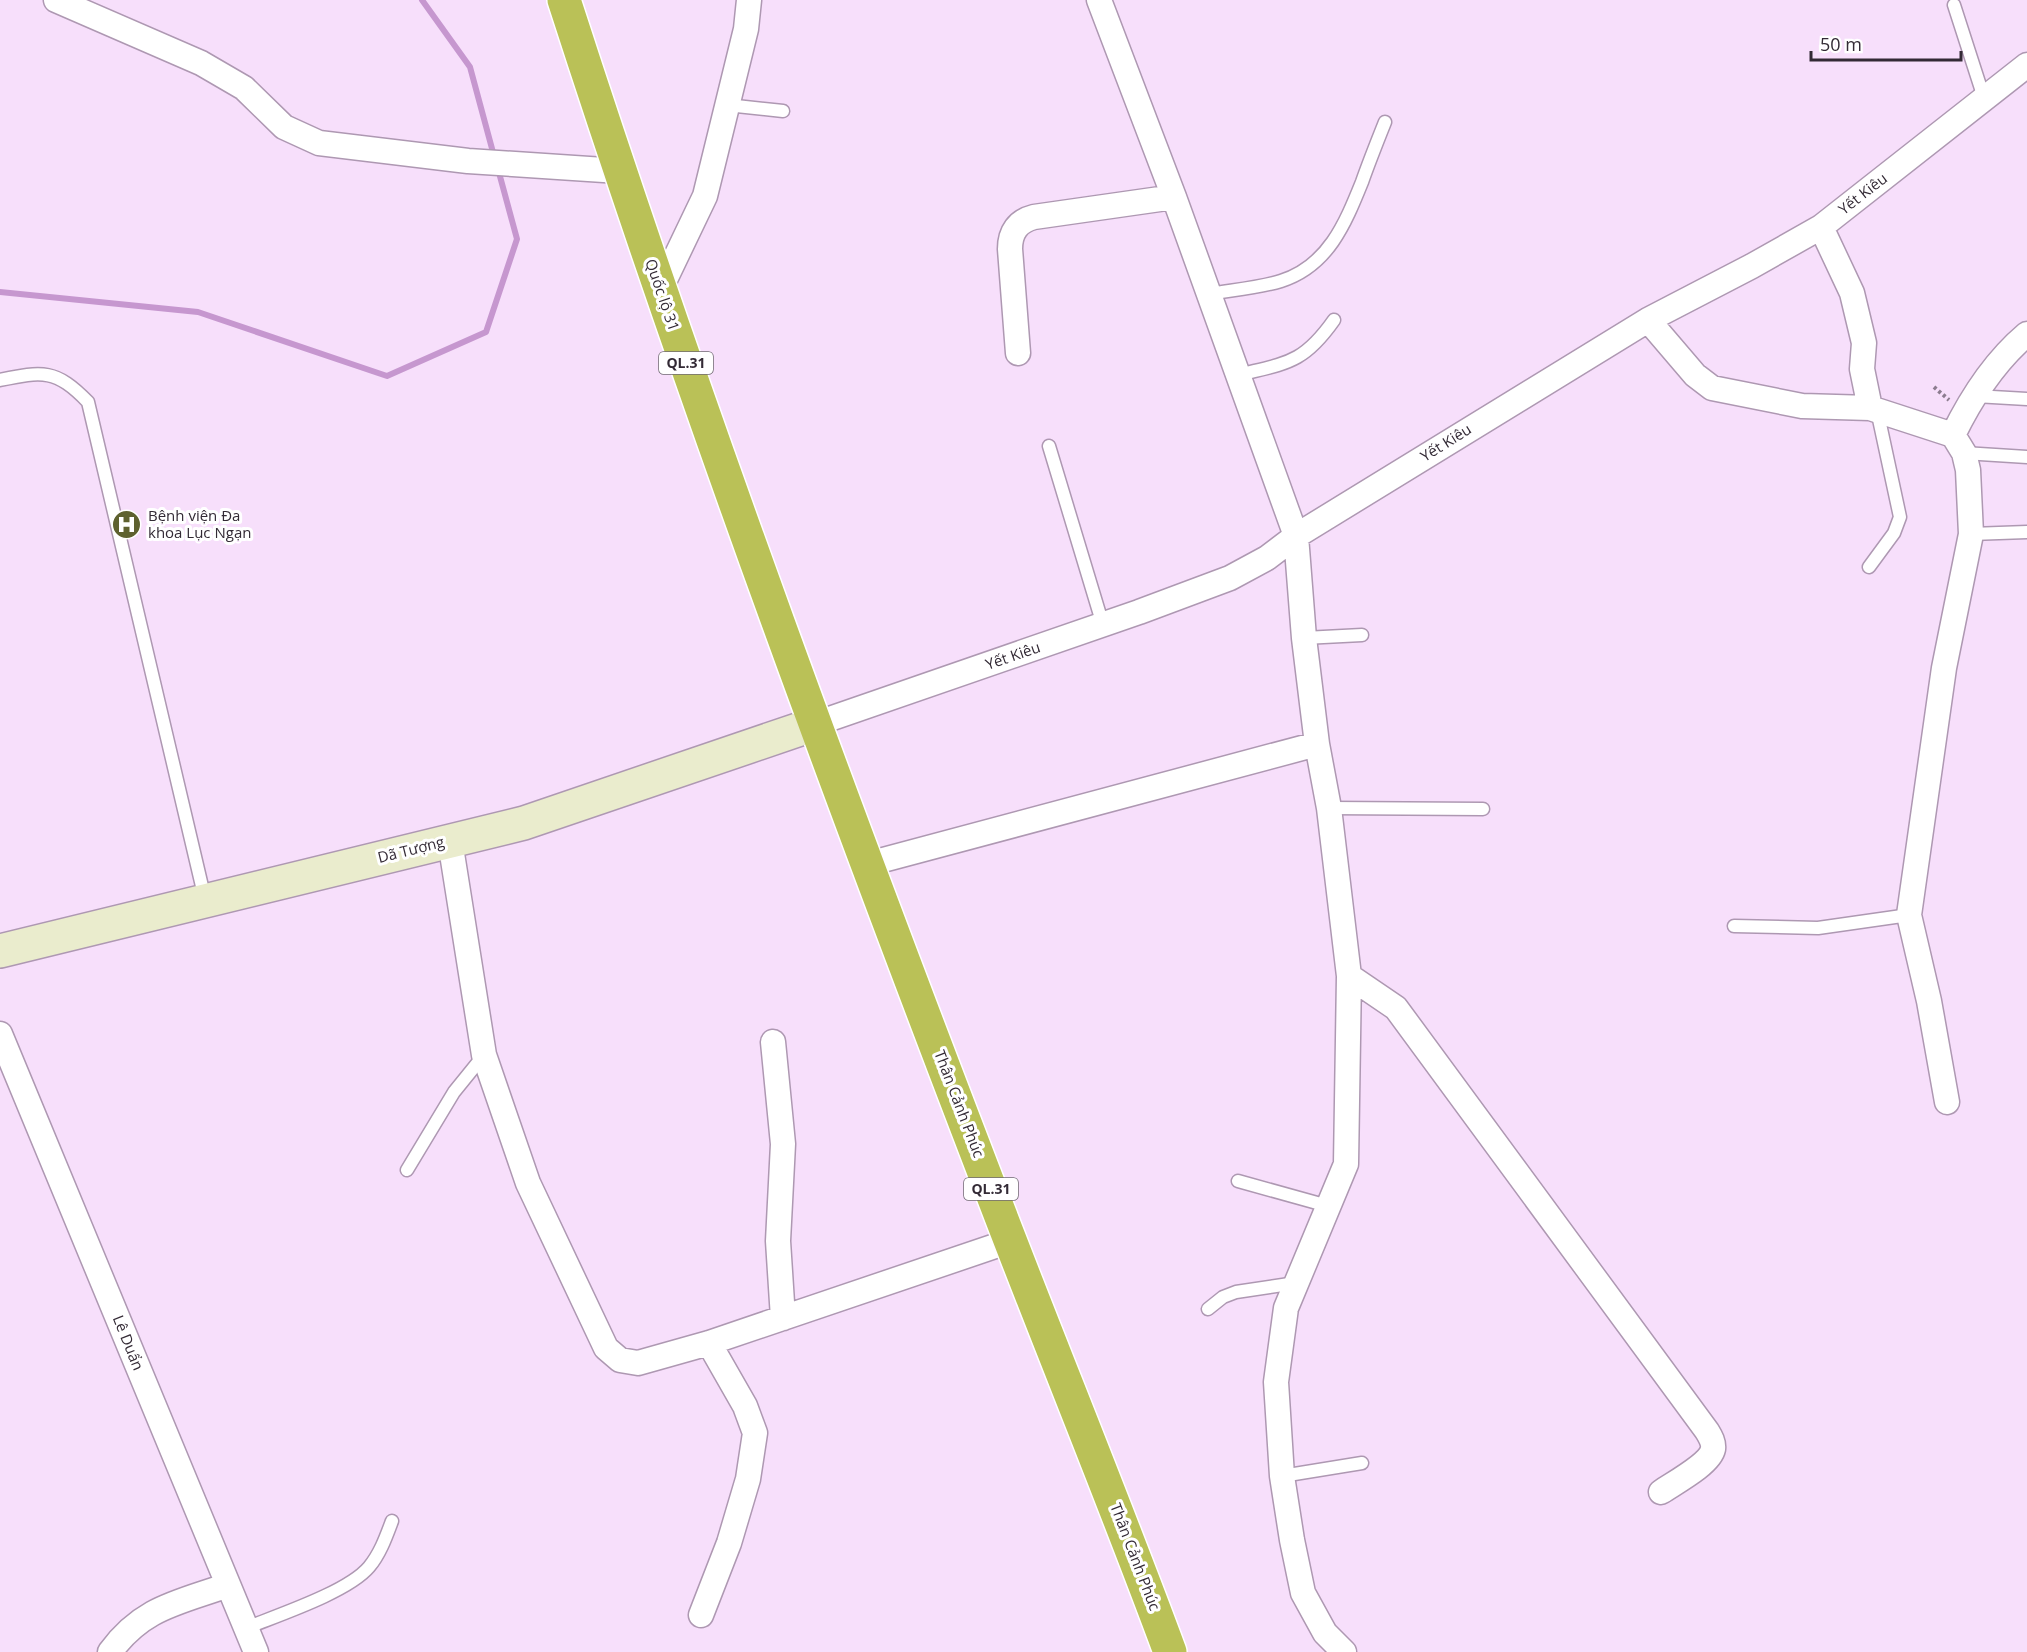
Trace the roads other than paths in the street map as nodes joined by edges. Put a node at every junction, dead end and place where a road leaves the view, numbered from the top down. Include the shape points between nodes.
1 (56, 0) edge
2 (564, 0) edge
3 (749, 0) edge
4 (1099, 0) edge
5 (1954, 4) dead end
6 (2027, 65) edge
7 (1984, 99) junction
8 (728, 105) junction
9 (783, 111) dead end
10 (1385, 122) dead end
11 (619, 171) junction
12 (1173, 197) junction
13 (1821, 226) junction
14 (660, 290) junction
15 (1209, 294) junction
16 (1648, 320) junction
17 (1334, 321) dead end
18 (2027, 334) edge
19 (1018, 353) dead end
20 (1238, 375) junction
21 (0, 380) edge
22 (1975, 396) junction
23 (2027, 399) edge
24 (1874, 409) junction
25 (1959, 444) junction
26 (1050, 446) dead end
27 (2027, 457) edge
28 (2027, 532) edge
29 (1971, 534) junction
30 (1296, 536) junction
31 (1869, 567) dead end
32 (1103, 625) junction
33 (1362, 635) dead end
34 (1304, 638) junction
35 (815, 724) junction
36 (1317, 744) junction
37 (1329, 808) junction
38 (1483, 808) dead end
39 (450, 841) junction
40 (868, 864) junction
41 (206, 901) junction
42 (1909, 915) junction
43 (1734, 926) dead end
44 (0, 951) edge
45 (1349, 976) junction
46 (0, 1034) edge
47 (773, 1042) dead end
48 (484, 1055) junction
49 (1947, 1102) dead end
50 (407, 1170) dead end
51 (1238, 1181) dead end
52 (1328, 1206) junction
53 (1011, 1241) junction
54 (1296, 1283) junction
55 (1208, 1309) dead end
56 (783, 1318) junction
57 (710, 1343) junction
58 (1362, 1463) dead end
59 (1281, 1476) junction
60 (1661, 1492) dead end
61 (392, 1521) dead end
62 (228, 1585) junction
63 (701, 1615) dead end
64 (246, 1628) junction
65 (110, 1652) edge
66 (256, 1652) edge
67 (1170, 1652) edge
68 (1344, 1652) edge

1 - 11 street via 201,63 244,88 284,127 319,143 468,161
2 - 11 highway, Quốc lộ 31 / QL.31
3 - 8 street
4 - 12 street
5 - 7 lane
6 - 7 street, Yết Kiêu
7 - 13 street, Yết Kiêu
8 - 9 lane
8 - 14 street via 705,196
10 - 15 lane via 1346,222 1320,258 1304,271 1281,281
11 - 14 highway, Quốc lộ 31 / QL.31
12 - 15 street
12 - 19 street via 1020,223 1010,238
13 - 16 street, Yết Kiêu
13 - 24 street via 1852,293 1864,343 1862,369
14 - 35 highway, Quốc lộ 31 / QL.31
15 - 20 street
16 - 24 street via 1695,375 1712,388 1802,406
16 - 30 street, Yết Kiêu
17 - 20 lane via 1320,340 1298,358
18 - 22 street via 2009,349
20 - 30 street
21 - 41 lane via 32,373 53,375 72,385 88,402
22 - 23 lane
22 - 25 street via 1964,413
24 - 25 street
24 - 31 lane via 1900,517 1894,533
25 - 27 lane
25 - 29 street via 1968,470
26 - 32 lane
28 - 29 lane
29 - 42 street via 1944,668
30 - 32 street, Yết Kiêu via 1230,578
30 - 34 street
32 - 35 street, Yết Kiêu
33 - 34 lane
34 - 36 street
35 - 39 street, Dã Tượng via 524,823
35 - 40 highway, Thân Cảnh Phúc / QL.31
36 - 37 street
36 - 40 street
37 - 38 lane
37 - 45 street
39 - 41 street, Dã Tượng
39 - 48 street
40 - 53 highway, Thân Cảnh Phúc / QL.31
41 - 44 street, Dã Tượng
42 - 43 lane via 1818,928
42 - 49 street
45 - 52 street via 1346,1164
45 - 60 street via 1395,1008 1707,1431 1713,1449 1707,1460
46 - 62 street, Lê Duẩn
47 - 56 street via 783,1144 778,1241
48 - 50 lane via 454,1092
48 - 57 street via 528,1183 606,1348 621,1360 638,1363
51 - 52 lane
52 - 54 street
53 - 56 street
53 - 67 highway, Thân Cảnh Phúc / QL.31
54 - 55 lane via 1236,1292
54 - 59 street via 1286,1308 1275,1382
56 - 57 street
57 - 63 street via 746,1406 755,1433 739,1510
58 - 59 lane
59 - 68 street via 1303,1593 1324,1633
61 - 64 lane via 380,1550 355,1579
62 - 64 street, Lê Duẩn
62 - 65 street via 155,1611 129,1628
64 - 66 street, Lê Duẩn

